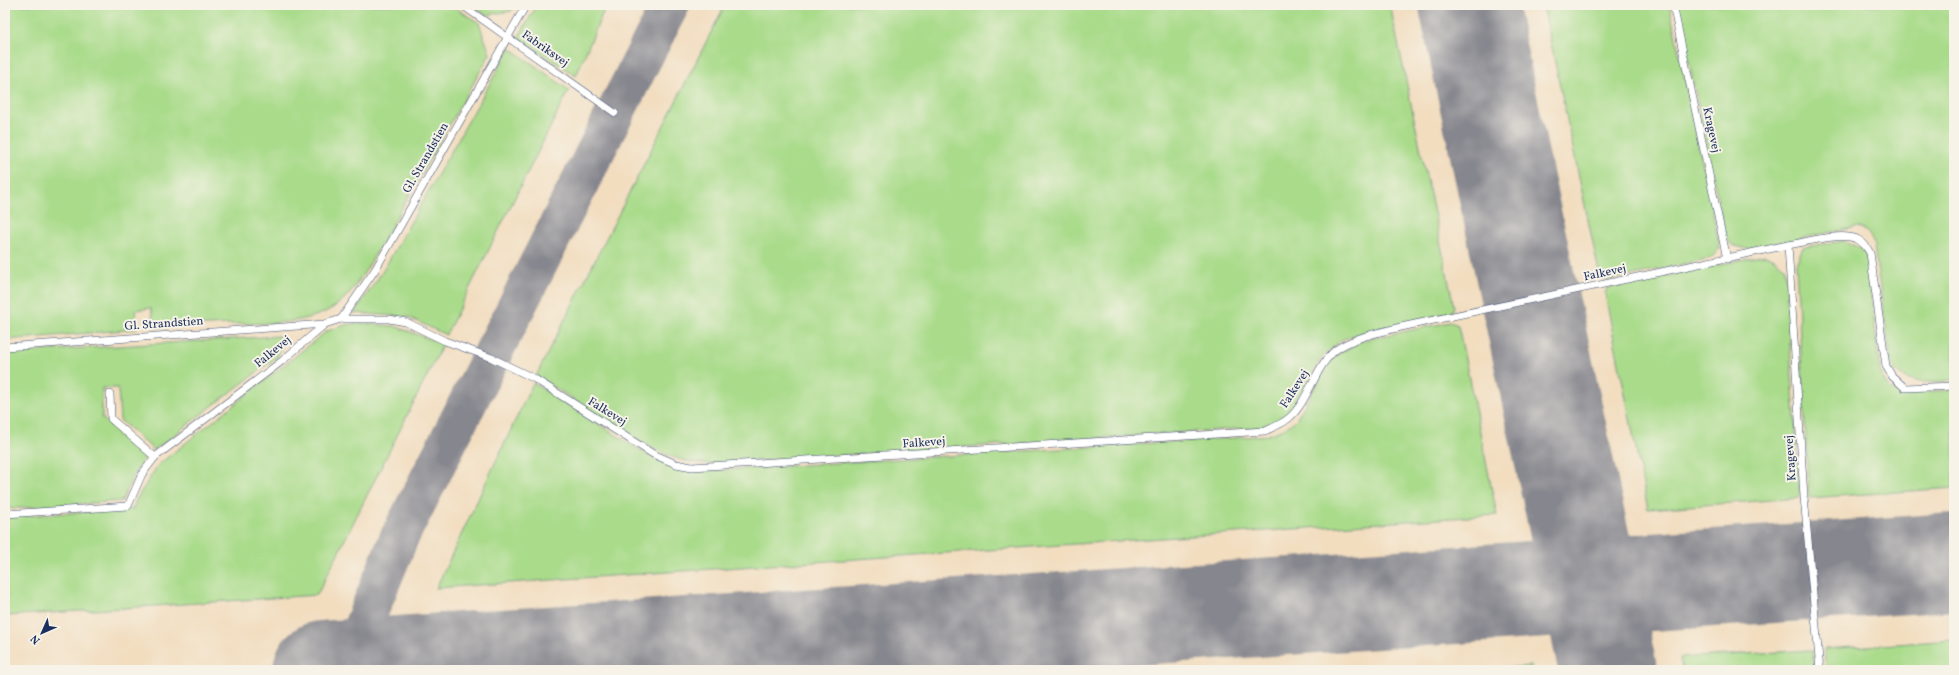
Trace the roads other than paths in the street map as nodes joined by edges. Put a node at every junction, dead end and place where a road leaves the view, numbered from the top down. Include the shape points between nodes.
1 (462, 5) edge
2 (526, 5) edge
3 (1673, 5) edge
4 (508, 36) junction
5 (615, 113) dead end
6 (1788, 245) junction
7 (1727, 259) junction
8 (341, 319) junction
9 (325, 324) junction
10 (5, 347) edge
11 (1954, 386) edge
12 (110, 394) dead end
13 (155, 457) junction
14 (5, 514) edge
15 (1820, 670) edge

1 - 4 lane, Fabriksvej
2 - 4 lane, Gl. Strandstien
3 - 7 lane, Kragevej
4 - 5 lane, Fabriksvej
4 - 8 lane, Gl. Strandstien via 374,270
6 - 7 lane, Falkevej
6 - 11 lane via 1840,236 1859,239 1870,253 1886,366 1892,376 1905,388
6 - 15 lane, Kragevej via 1804,497
7 - 8 lane, Falkevej via 1359,338 1340,347 1330,356 1290,418 1265,431 718,467 684,466 653,454 535,379 406,322 389,319
8 - 9 lane, Falkevej
9 - 10 lane, Gl. Strandstien
9 - 13 lane, Falkevej via 282,361
12 - 13 lane via 111,419
13 - 14 lane, Falkevej via 142,474 128,506

